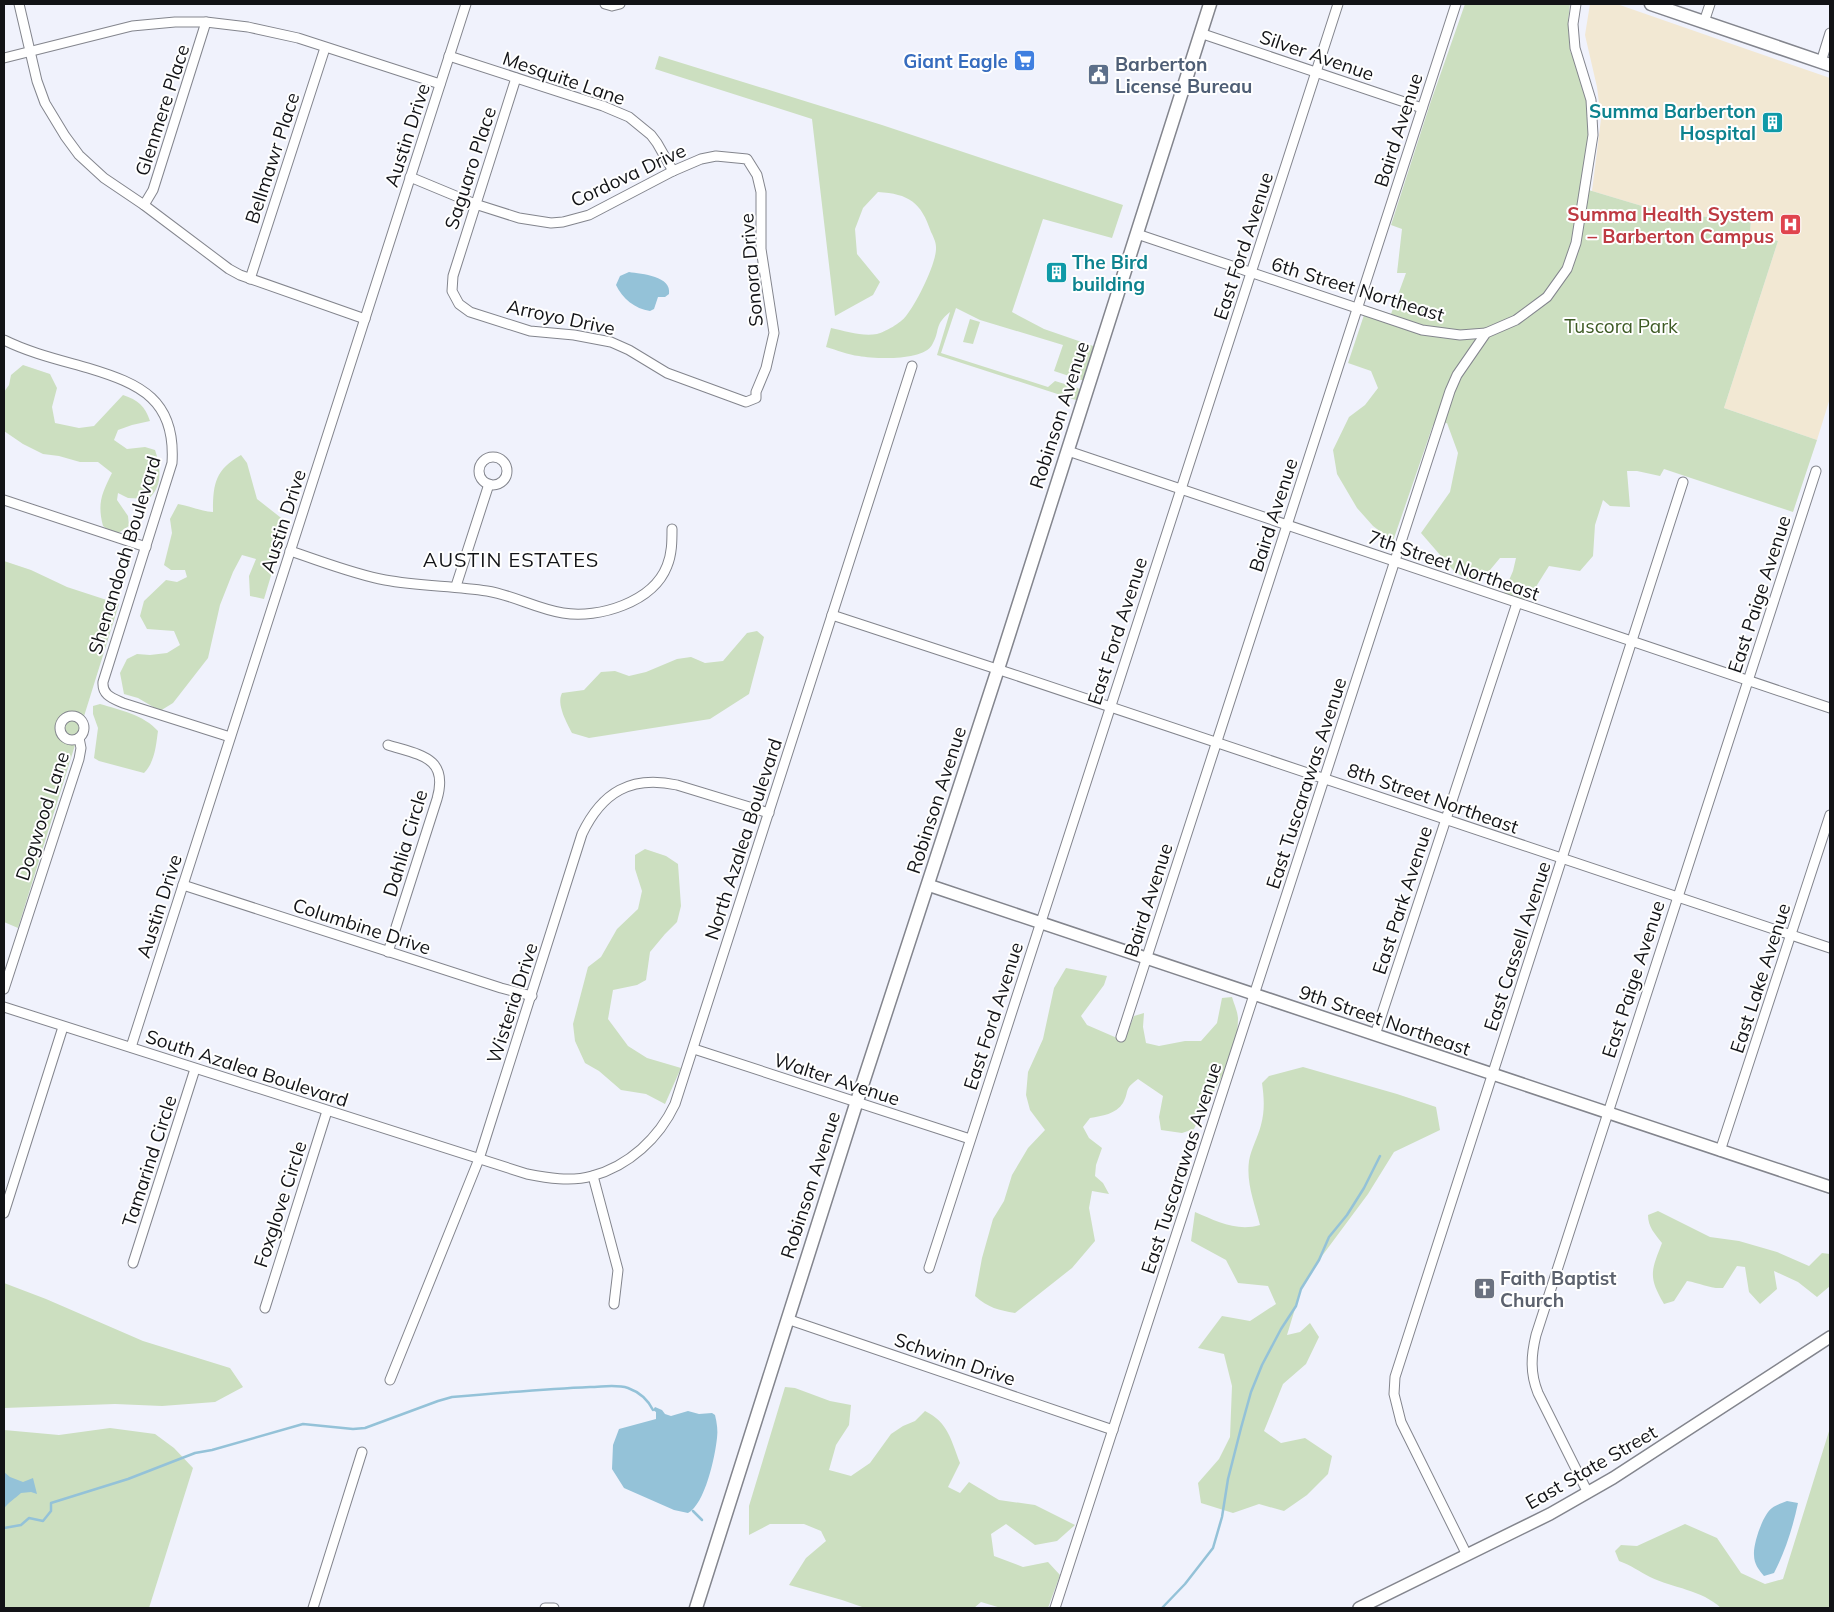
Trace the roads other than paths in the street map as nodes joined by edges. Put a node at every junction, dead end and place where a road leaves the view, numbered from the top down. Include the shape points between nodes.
1 (18, 4) edge
2 (466, 4) edge
3 (605, 4) edge
4 (620, 4) edge
5 (1210, 4) edge
6 (1338, 4) edge
7 (1456, 4) edge
8 (1576, 4) edge
9 (1651, 4) edge
10 (1710, 4) edge
11 (206, 22) junction
12 (1704, 22) junction
13 (1200, 33) junction
14 (1830, 33) edge
15 (325, 48) junction
16 (30, 50) junction
17 (449, 56) junction
18 (4, 58) edge
19 (1826, 63) edge
20 (1316, 72) junction
21 (516, 78) junction
22 (440, 84) junction
23 (1422, 108) junction
24 (747, 159) joint
25 (673, 171) junction
26 (410, 177) junction
27 (475, 204) junction
28 (144, 205) junction
29 (1137, 234) junction
30 (455, 268) joint
31 (1251, 273) junction
32 (250, 279) junction
33 (1357, 308) junction
34 (365, 319) junction
35 (1486, 333) junction
36 (4, 340) edge
37 (912, 366) dead end
38 (746, 402) joint
39 (1068, 451) junction
40 (1816, 471) dead end
41 (1683, 482) dead end
42 (490, 484) dead end
43 (1181, 490) junction
44 (4, 500) edge
45 (1286, 525) junction
46 (672, 529) dead end
47 (146, 547) junction
48 (290, 551) junction
49 (1395, 561) junction
50 (456, 586) junction
51 (1517, 604) junction
52 (832, 615) junction
53 (1632, 641) junction
54 (998, 669) junction
55 (1748, 680) junction
56 (1110, 706) junction
57 (1830, 708) edge
58 (230, 737) junction
59 (79, 738) dead end
60 (1216, 742) junction
61 (388, 745) dead end
62 (1325, 778) junction
63 (769, 813) junction
64 (1830, 815) edge
65 (1445, 819) junction
66 (1562, 858) junction
67 (183, 885) junction
68 (928, 885) junction
69 (1677, 897) junction
70 (1040, 923) junction
71 (1792, 935) junction
72 (1830, 948) edge
73 (388, 952) junction
74 (1146, 958) junction
75 (4, 989) edge
76 (1254, 995) junction
77 (532, 996) junction
78 (4, 1007) edge
79 (63, 1027) junction
80 (1375, 1035) junction
81 (1121, 1037) dead end
82 (131, 1048) junction
83 (694, 1049) junction
84 (195, 1068) junction
85 (1492, 1075) junction
86 (857, 1101) junction
87 (327, 1111) junction
88 (1607, 1113) junction
89 (970, 1139) junction
90 (1720, 1150) junction
91 (479, 1159) junction
92 (593, 1176) junction
93 (1830, 1187) edge
94 (4, 1213) edge
95 (133, 1263) dead end
96 (929, 1268) dead end
97 (614, 1304) dead end
98 (265, 1308) dead end
99 (787, 1319) junction
100 (1830, 1337) edge
101 (390, 1380) dead end
102 (1112, 1430) junction
103 (362, 1452) dead end
104 (1588, 1493) junction
105 (1467, 1555) junction
106 (313, 1608) edge
107 (545, 1608) edge
108 (554, 1608) edge
109 (696, 1608) edge
110 (1055, 1608) edge
111 (1359, 1608) edge

1 - 16 street
2 - 17 street, Austin Drive
3 - 4 street
5 - 13 main road, Robinson Avenue
6 - 20 street, East Ford Avenue
7 - 23 street, Baird Avenue
8 - 35 street via 1573,24 1575,48 1591,100 1593,135 1576,242 1566,269 1547,297 1516,320
9 - 12 main road
10 - 12 street
11 - 15 street via 276,32
11 - 16 street via 132,26
11 - 28 street, Glenmere Place via 153,190
12 - 19 main road
13 - 20 street, Silver Avenue
13 - 29 main road, Robinson Avenue
14 - 19 street
15 - 22 street
15 - 32 street, Bellmawr Place
16 - 18 street
16 - 28 street via 45,103 65,136 91,166
17 - 21 street, Mesquite Lane
17 - 22 street, Austin Drive
20 - 23 street, Silver Avenue
20 - 31 street, East Ford Avenue
21 - 25 street, Mesquite Lane via 629,117 657,143
21 - 27 street, Saguaro Place
22 - 26 street, Austin Drive
23 - 33 street, Baird Avenue
24 - 25 street, Cordova Drive via 708,157
24 - 38 street, Sonora Drive via 757,175 761,192 761,248 774,333 756,398
25 - 27 street, Cordova Drive via 589,215 563,222 519,218
26 - 27 street, Cordova Drive
26 - 34 street, Austin Drive
27 - 30 street, Saguaro Place
28 - 32 street via 228,268
29 - 31 street, 6th Street Northeast
29 - 39 main road, Robinson Avenue
30 - 38 street, Arroyo Drive via 452,291 459,304 470,312 530,330 611,342 676,376
31 - 33 street, 6th Street Northeast
31 - 43 street, East Ford Avenue
32 - 34 street
33 - 35 street, 6th Street Northeast via 1422,330 1460,335
33 - 45 street, Baird Avenue
34 - 48 street, Austin Drive
35 - 49 street, East Tuscarawas Avenue via 1450,391
36 - 47 street, Shenandoah Boulevard via 130,382 157,404 172,438 172,463
37 - 52 street, North Azalea Boulevard
39 - 43 street, 7th Street Northeast
39 - 54 main road, Robinson Avenue
40 - 55 street, East Paige Avenue
41 - 53 street, East Cassell Avenue
42 - 50 street
43 - 45 street, 7th Street Northeast
43 - 56 street, East Ford Avenue
44 - 47 street
45 - 49 street, 7th Street Northeast
45 - 60 street, Baird Avenue
46 - 50 street via 671,555 663,575 644,594 615,609 589,614 565,613 506,595
47 - 58 street, Shenandoah Boulevard via 103,687 108,696 122,703
48 - 50 street via 380,579
48 - 58 street, Austin Drive
49 - 51 street, 7th Street Northeast
49 - 62 street, East Tuscarawas Avenue
51 - 53 street, 7th Street Northeast
51 - 65 street, East Park Avenue
52 - 54 street, 8th Street Northeast
52 - 63 street, North Azalea Boulevard
53 - 55 street, 7th Street Northeast
53 - 66 street, East Cassell Avenue
54 - 56 street, 8th Street Northeast
54 - 68 main road, Robinson Avenue
55 - 57 street, 7th Street Northeast
55 - 69 street, East Paige Avenue
56 - 60 street, 8th Street Northeast
56 - 70 street, East Ford Avenue
58 - 67 street, Austin Drive
59 - 75 street, Dogwood Lane via 79,759
60 - 62 street, 8th Street Northeast
60 - 74 street, Baird Avenue
61 - 73 street, Dahlia Circle via 420,754 429,760 439,773 440,781 437,800
62 - 65 street, 8th Street Northeast
62 - 76 street, East Tuscarawas Avenue
63 - 77 street, Wisteria Drive via 663,782 635,783 604,801 582,834
63 - 83 street, North Azalea Boulevard
64 - 71 street, East Lake Avenue
65 - 66 street, 8th Street Northeast
65 - 80 street, East Park Avenue
66 - 69 street, 8th Street Northeast
66 - 85 street, East Cassell Avenue
67 - 73 street, Columbine Drive
67 - 82 street, Austin Drive
68 - 70 street, 9th Street Northeast
68 - 86 main road, Robinson Avenue
69 - 71 street, 8th Street Northeast
69 - 88 street, East Paige Avenue
70 - 74 street, 9th Street Northeast
70 - 89 street, East Ford Avenue
71 - 72 street, 8th Street Northeast
71 - 90 street, East Lake Avenue
73 - 77 street, Columbine Drive
74 - 76 street, 9th Street Northeast
74 - 81 street, Baird Avenue
76 - 80 street, 9th Street Northeast
76 - 102 street, East Tuscarawas Avenue
77 - 91 street, Wisteria Drive
78 - 79 street, South Azalea Boulevard
79 - 82 street, South Azalea Boulevard
79 - 94 street
80 - 85 street, 9th Street Northeast
82 - 84 street, South Azalea Boulevard
83 - 86 street, Walter Avenue
83 - 92 street, North Azalea Boulevard via 675,1104 661,1130 627,1160
84 - 87 street, South Azalea Boulevard
84 - 95 street, Tamarind Circle
85 - 88 street, 9th Street Northeast
85 - 105 street, East Cassell Avenue via 1394,1386 1401,1422
86 - 89 street, Walter Avenue
86 - 99 main road, Robinson Avenue
87 - 91 street, South Azalea Boulevard
87 - 98 street, Foxglove Circle
88 - 90 street, 9th Street Northeast
88 - 104 street, East Paige Avenue via 1531,1357 1538,1393
89 - 96 street, East Ford Avenue
90 - 93 street, 9th Street Northeast
91 - 92 street, North Azalea Boulevard via 540,1177 570,1179
91 - 101 street, Wisteria Drive
92 - 97 street via 618,1270
99 - 102 street, Schwinn Drive
99 - 109 main road, Robinson Avenue
100 - 104 street, East State Street
102 - 110 street, East Tuscarawas Avenue
103 - 106 street
104 - 105 street, East State Street
105 - 111 street, East State Street
107 - 108 street

